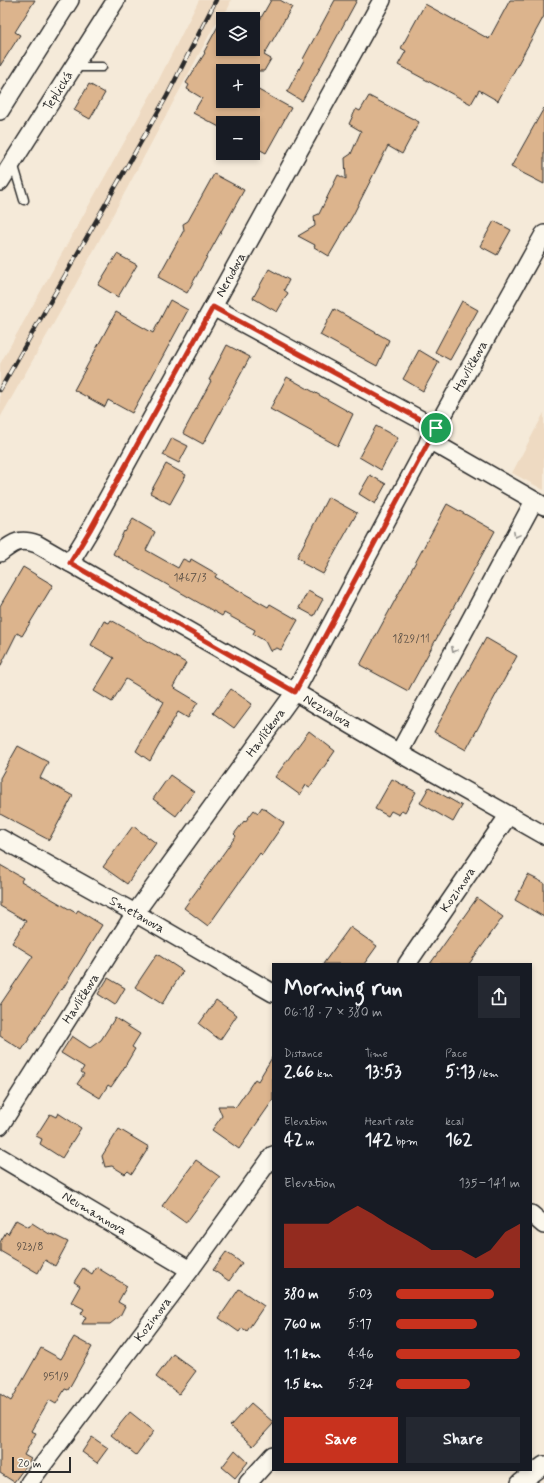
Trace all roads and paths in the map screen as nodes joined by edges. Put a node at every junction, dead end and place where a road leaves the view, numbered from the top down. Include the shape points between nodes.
1 (70, 0) edge
2 (116, 0) edge
3 (382, 0) edge
4 (73, 67) junction
5 (102, 67) dead end
6 (0, 111) edge
7 (12, 162) junction
8 (0, 182) edge
9 (24, 200) dead end
10 (544, 234) edge
11 (213, 307) junction
12 (433, 434) junction
13 (539, 503) edge
14 (0, 553) edge
15 (70, 563) junction
16 (295, 692) junction
17 (399, 753) junction
18 (508, 816) junction
19 (544, 835) edge
20 (0, 838) edge
21 (135, 913) junction
22 (408, 963) edge
23 (272, 992) edge
24 (0, 1126) edge
25 (272, 1156) edge
26 (0, 1157) edge
27 (532, 1215) edge
28 (544, 1225) edge
29 (190, 1270) junction
30 (272, 1456) edge
31 (544, 1464) edge
32 (29, 1483) edge
33 (248, 1483) edge
34 (520, 1483) edge

1 - 6 street
2 - 4 street, Teplická
3 - 11 street, Nerudova
4 - 5 lane
4 - 7 street, Teplická
7 - 8 street, Teplická
7 - 9 lane
10 - 12 street, Havlíčkova
11 - 12 street
11 - 15 street, Nerudova
12 - 13 street
12 - 16 street, Havlíčkova
13 -> 17 street
14 - 15 street via 13,542 26,540
15 - 16 street, Nezvalova
16 - 17 street, Nezvalova
16 - 21 street, Havlíčkova
17 - 18 street, Nezvalova
18 - 19 street, Nezvalova
18 - 22 street, Kozinova
20 - 21 street, Smetanova
21 - 23 street, Smetanova
21 - 24 street, Havlíčkova
25 - 29 street, Kozinova
26 - 29 street, Neumannova
27 - 28 street
29 - 32 street, Kozinova
30 - 33 street
31 - 34 street

